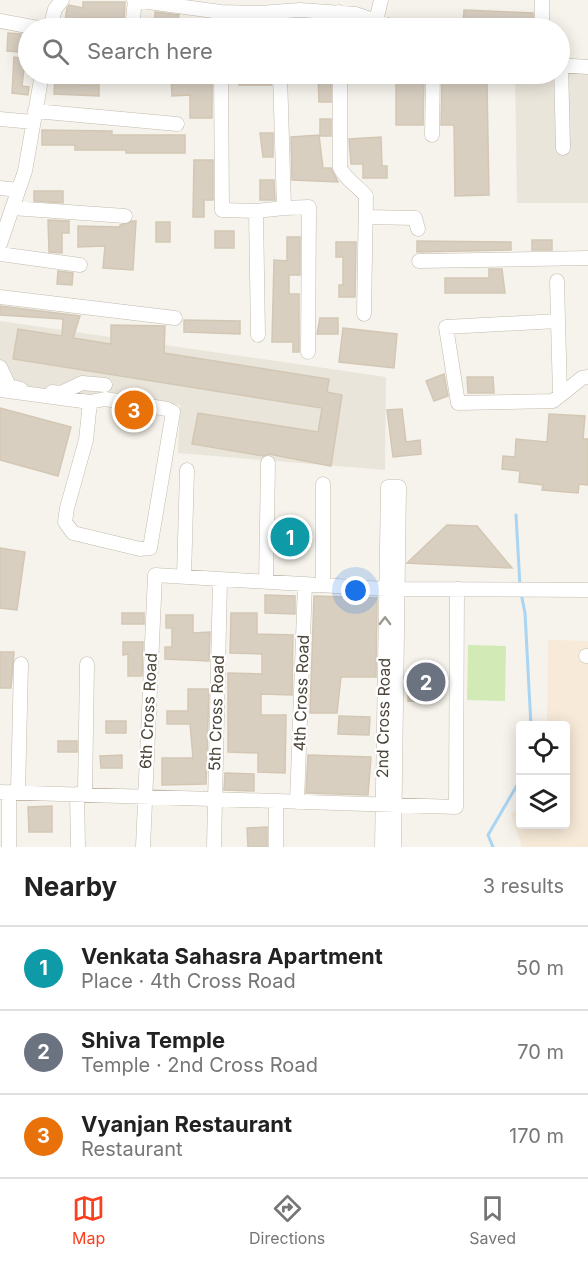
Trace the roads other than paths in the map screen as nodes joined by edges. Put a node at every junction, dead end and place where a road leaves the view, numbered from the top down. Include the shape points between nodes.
1 (62, 0) edge
2 (135, 0) edge
3 (140, 0) edge
4 (381, 0) edge
5 (542, 0) edge
6 (172, 2) edge
7 (239, 6) edge
8 (286, 7) edge
9 (221, 12) junction
10 (339, 12) junction
11 (53, 18) edge
12 (133, 18) edge
13 (221, 18) edge
14 (339, 18) edge
15 (367, 18) edge
16 (377, 18) edge
17 (542, 18) edge
18 (0, 21) edge
19 (18, 24) edge
20 (570, 66) edge
21 (588, 67) edge
22 (40, 84) edge
23 (221, 84) edge
24 (280, 84) edge
25 (340, 84) edge
26 (433, 84) edge
27 (561, 84) edge
28 (34, 116) junction
29 (0, 119) edge
30 (177, 124) dead end
31 (432, 135) dead end
32 (563, 148) dead end
33 (0, 188) edge
34 (18, 190) junction
35 (12, 208) junction
36 (284, 208) junction
37 (256, 211) junction
38 (125, 216) dead end
39 (366, 217) junction
40 (3, 226) edge
41 (418, 229) dead end
42 (0, 244) edge
43 (0, 254) edge
44 (588, 258) edge
45 (419, 261) dead end
46 (80, 265) dead end
47 (557, 281) dead end
48 (0, 297) edge
49 (364, 314) dead end
50 (175, 318) dead end
51 (558, 321) junction
52 (258, 336) dead end
53 (308, 352) dead end
54 (0, 367) edge
55 (588, 377) edge
56 (105, 385) dead end
57 (0, 390) edge
58 (560, 395) junction
59 (90, 402) junction
60 (268, 463) dead end
61 (187, 470) dead end
62 (323, 484) dead end
63 (184, 577) junction
64 (220, 580) junction
65 (266, 582) junction
66 (305, 584) junction
67 (323, 585) junction
68 (391, 589) junction
69 (457, 589) junction
70 (588, 590) edge
71 (21, 664) dead end
72 (87, 664) dead end
73 (9, 792) edge
74 (81, 794) junction
75 (143, 796) junction
76 (214, 799) junction
77 (276, 801) junction
78 (297, 802) junction
79 (388, 805) junction
80 (9, 847) edge
81 (78, 847) edge
82 (143, 847) edge
83 (214, 847) edge
84 (276, 847) edge
85 (381, 847) edge
86 (394, 847) edge

1 - 11 street
2 - 3 street
2 - 12 street
3 - 6 street
4 - 16 street
5 - 17 street
6 - 9 street
7 - 8 street
7 - 9 street
8 - 10 street
9 - 13 street
10 - 14 street
10 - 15 street
18 - 19 street
20 - 21 street
22 - 28 street
23 - 37 street via 222,210
24 - 36 street
25 - 39 street via 340,168 347,181 366,196
26 - 31 street
27 - 32 street
28 - 29 street
28 - 30 street
28 - 34 street
33 - 34 street
34 - 35 street
35 - 38 street
35 - 40 street
36 - 37 street
36 - 53 street via 309,207
37 - 52 street
39 - 41 street via 415,218
39 - 49 street
40 - 42 street
43 - 46 street
44 - 45 street
47 - 51 street
48 - 50 street
51 - 58 street
51 - 58 street via 446,327 458,403 552,401
54 - 56 street via 9,386 26,390 61,393 82,383
55 - 58 street
57 - 59 street
59 - 59 street via 105,399 174,412 150,548 73,533 65,522 86,440
60 - 65 street
61 - 63 street
62 - 67 street
63 - 64 street
63 - 75 street, 6th Cross Road via 155,575
64 - 65 street
64 - 76 street, 5th Cross Road
65 - 66 street
66 - 67 street
66 - 78 street, 4th Cross Road
67 - 68 street
68 - 68 street via 388,487 399,487
68 - 69 street
68 - 79 street, 2nd Cross Road
69 - 70 street
69 - 79 street via 456,807
71 - 73 street
72 - 74 street
73 - 74 street
73 - 80 street
74 - 75 street
74 - 81 street
75 - 76 street
75 - 82 street, 6th Cross Road
76 - 77 street
76 - 83 street, 5th Cross Road
77 - 78 street
77 - 84 street
78 - 79 street
79 - 85 street, 2nd Cross Road
79 - 86 street, 2nd Cross Road

